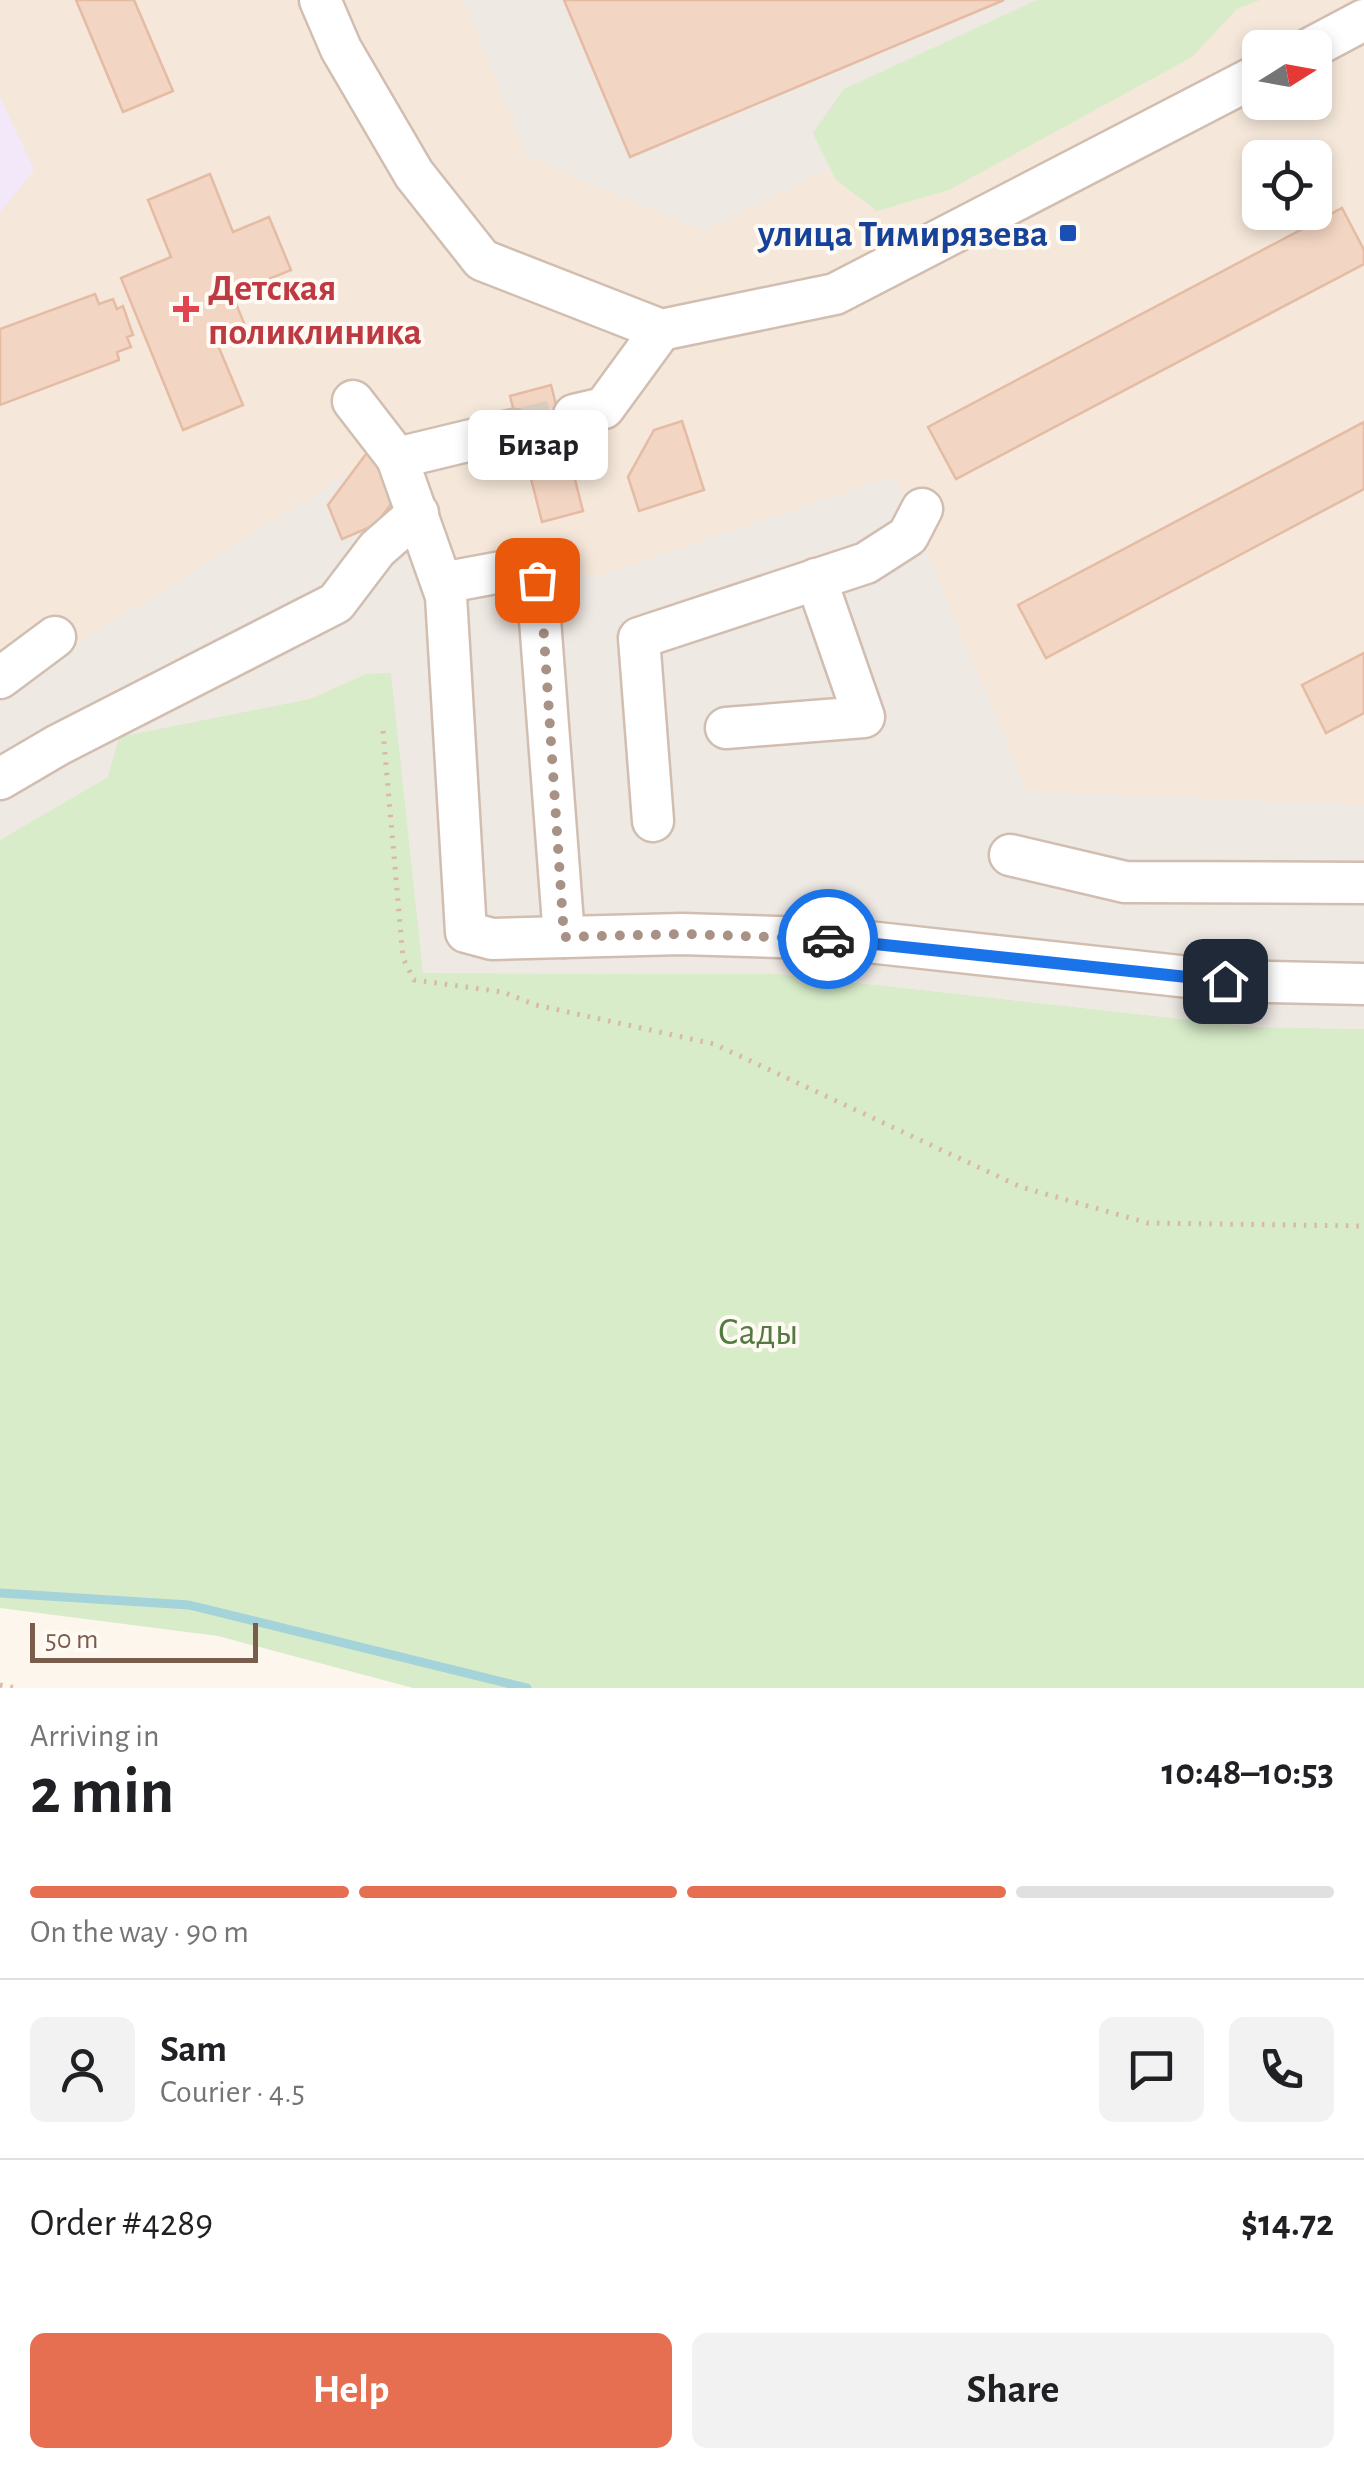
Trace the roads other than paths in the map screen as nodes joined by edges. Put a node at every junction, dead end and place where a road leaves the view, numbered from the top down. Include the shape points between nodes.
1 (320, 0) edge
2 (1364, 20) edge
3 (1332, 37) edge
4 (1242, 83) edge
5 (661, 330) junction
6 (353, 401) dead end
7 (574, 415) tunnel mouth
8 (513, 430) tunnel mouth
9 (397, 458) junction
10 (922, 509) dead end
11 (418, 513) junction
12 (816, 579) junction
13 (442, 584) junction
14 (55, 638) dead end
15 (0, 678) edge
16 (726, 728) dead end
17 (0, 779) edge
18 (652, 821) dead end
19 (1010, 855) dead end
20 (1364, 882) edge
21 (564, 937) junction
22 (1364, 984) edge

1 - 5 street via 341,50 414,174 482,260
2 - 3 street
4 - 5 street via 835,294
5 - 7 street via 604,408
6 - 9 street
8 - 9 street
9 - 11 street
10 - 12 street via 908,536 866,563
11 - 13 street
11 - 17 street via 377,549 336,603
12 - 16 street via 864,718
12 - 18 street via 638,638
13 - 21 street via 466,932 492,939
13 - 21 street via 516,569 537,580
14 - 15 street
19 - 20 street via 1125,882
21 - 22 street via 841,939 1225,981

